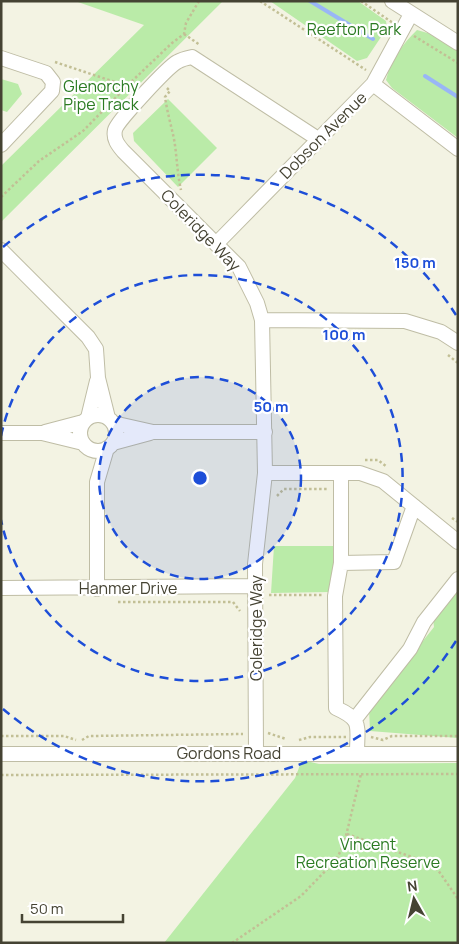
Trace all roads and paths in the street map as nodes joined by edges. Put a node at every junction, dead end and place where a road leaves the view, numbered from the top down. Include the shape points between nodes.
1 (199, 1) edge
2 (260, 1) edge
3 (392, 1) edge
4 (411, 14) junction
5 (458, 43) edge
6 (1, 58) edge
7 (46, 59) dead end
8 (159, 80) junction
9 (375, 80) junction
10 (127, 86) junction
11 (318, 139) junction
12 (1, 145) edge
13 (458, 149) edge
14 (1, 197) edge
15 (180, 207) junction
16 (217, 243) junction
17 (1, 250) edge
18 (262, 320) junction
19 (458, 343) edge
20 (448, 355) dead end
21 (458, 363) edge
22 (98, 378) junction
23 (86, 420) junction
24 (110, 420) junction
25 (153, 432) junction
26 (265, 432) junction
27 (1, 433) edge
28 (42, 433) junction
29 (85, 445) junction
30 (110, 446) junction
31 (265, 473) junction
32 (341, 473) junction
33 (97, 482) junction
34 (341, 488) junction
35 (277, 496) dead end
36 (414, 506) junction
37 (458, 542) edge
38 (341, 563) junction
39 (458, 579) edge
40 (262, 587) junction
41 (1, 588) edge
42 (97, 589) junction
43 (335, 596) junction
44 (114, 602) dead end
45 (240, 618) dead end
46 (355, 719) junction
47 (241, 725) dead end
48 (263, 726) junction
49 (270, 734) junction
50 (241, 735) junction
51 (1, 736) edge
52 (458, 736) edge
53 (357, 737) junction
54 (289, 740) dead end
55 (296, 740) dead end
56 (256, 752) junction
57 (357, 753) junction
58 (1, 754) edge
59 (458, 754) edge
60 (361, 774) junction
61 (458, 774) edge
62 (1, 775) edge
63 (346, 834) junction
64 (458, 899) edge
65 (232, 943) edge

1 - 10 path via 186,23 184,34
2 - 9 path
3 - 4 street
4 - 5 street
4 - 9 street, Dobson Avenue
6 - 12 street via 46,73 53,82 52,91
7 - 10 path
8 - 11 street, Coleridge Way via 175,62 192,57
8 - 15 path via 170,91 165,97 182,193
8 - 15 street, Coleridge Way via 117,123 114,132 116,142
9 - 11 street, Dobson Avenue
9 - 13 street
10 - 14 path via 83,131 39,161
11 - 16 street, Dobson Avenue
15 - 16 street, Coleridge Way
16 - 18 street, Coleridge Way via 248,282
17 - 22 street via 88,338 96,349
18 - 19 street via 405,321 441,332
18 - 26 street, Coleridge Way
20 - 21 path
22 - 23 street
22 - 24 street
23 - 24 street via 98,414
23 - 28 street
23 - 29 street via 79,432
24 - 25 street
24 - 30 street via 116,433
25 - 26 street
25 - 30 street
26 - 31 street, Coleridge Way
27 - 28 street
28 - 29 street
29 - 30 street via 97,451
29 - 33 street
30 - 33 street
31 - 32 street
31 - 40 street, Coleridge Way via 255,564
32 - 34 street
32 - 36 street via 374,476
33 - 42 street
34 - 35 path via 284,489
34 - 38 street
36 - 37 street
36 - 38 street via 394,562
38 - 43 street
39 - 46 street via 424,622 410,649
40 - 42 street, Hanmer Drive
40 - 43 path via 268,595
40 - 48 street, Coleridge Way
41 - 42 street, Hanmer Drive
43 - 46 street via 336,708
44 - 45 path via 233,602 240,609
46 - 53 street
47 - 50 path
48 - 49 path
48 - 49 path
48 - 50 path
48 - 56 street, Coleridge Way
49 - 54 path
50 - 51 path via 89,736 79,741 64,736
52 - 53 path via 392,736 383,740
53 - 55 path
53 - 57 street
56 - 57 street, Gordons Road
56 - 58 street, Gordons Road
57 - 59 street, Gordons Road
60 - 61 path
60 - 62 path
60 - 63 path
63 - 64 path via 426,862 438,870
63 - 65 path via 336,860 320,874 308,892

